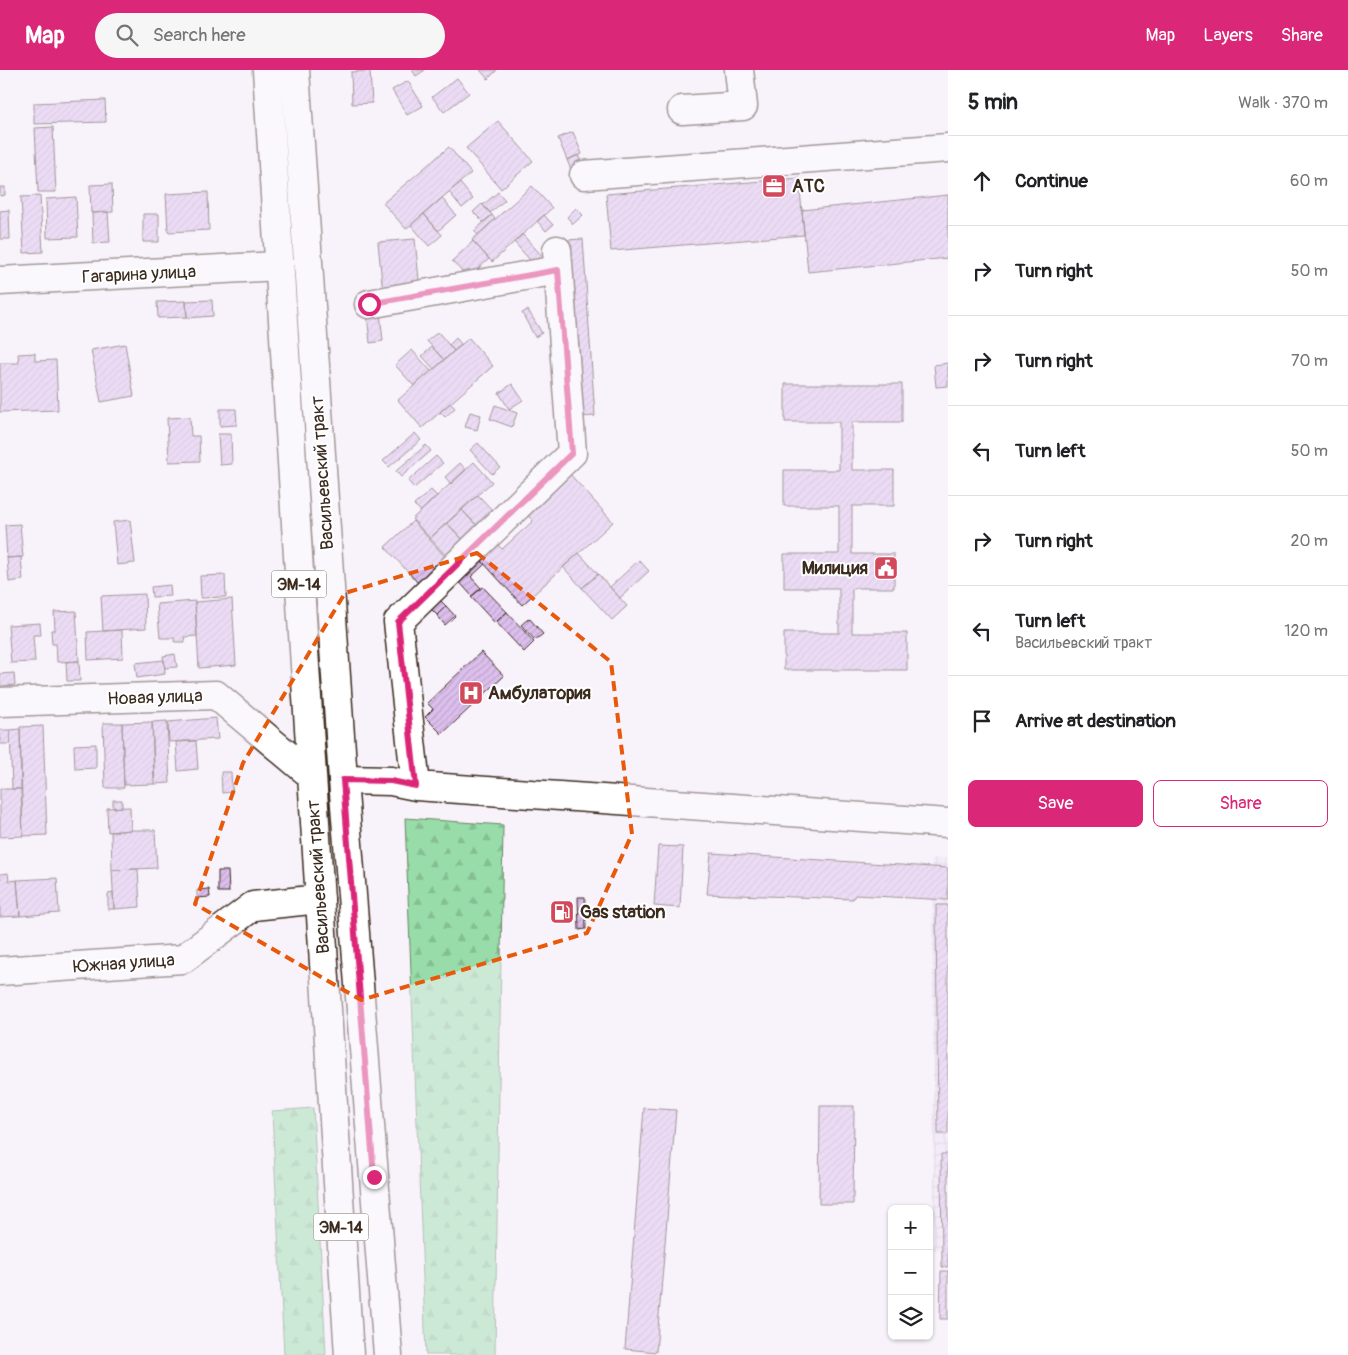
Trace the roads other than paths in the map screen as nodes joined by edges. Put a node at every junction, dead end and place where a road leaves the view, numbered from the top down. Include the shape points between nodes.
1 (267, 70) edge
2 (295, 70) edge
3 (740, 70) edge
4 (682, 110) dead end
5 (948, 148) edge
6 (584, 175) dead end
7 (278, 266) junction
8 (0, 281) edge
9 (369, 304) dead end
10 (0, 702) edge
11 (311, 775) junction
12 (343, 780) junction
13 (416, 786) junction
14 (948, 823) edge
15 (320, 899) junction
16 (0, 971) edge
17 (349, 1355) edge
18 (388, 1355) edge

1 - 7 street, Васильевский тракт / ЭМ-14
2 - 12 street, Васильевский тракт / ЭМ-14
3 - 4 street via 743,106
5 - 6 street
7 - 8 street, Гагарина улица
7 - 11 street, Васильевский тракт / ЭМ-14
9 - 13 street via 558,260 572,453 398,622
10 - 11 street, Новая улица via 216,695
11 - 15 street, Васильевский тракт / ЭМ-14
12 - 13 street via 391,781
12 - 18 street, Васильевский тракт / ЭМ-14
13 - 14 street
15 - 16 street, Южная улица via 253,906 183,959
15 - 17 street, Васильевский тракт / ЭМ-14

